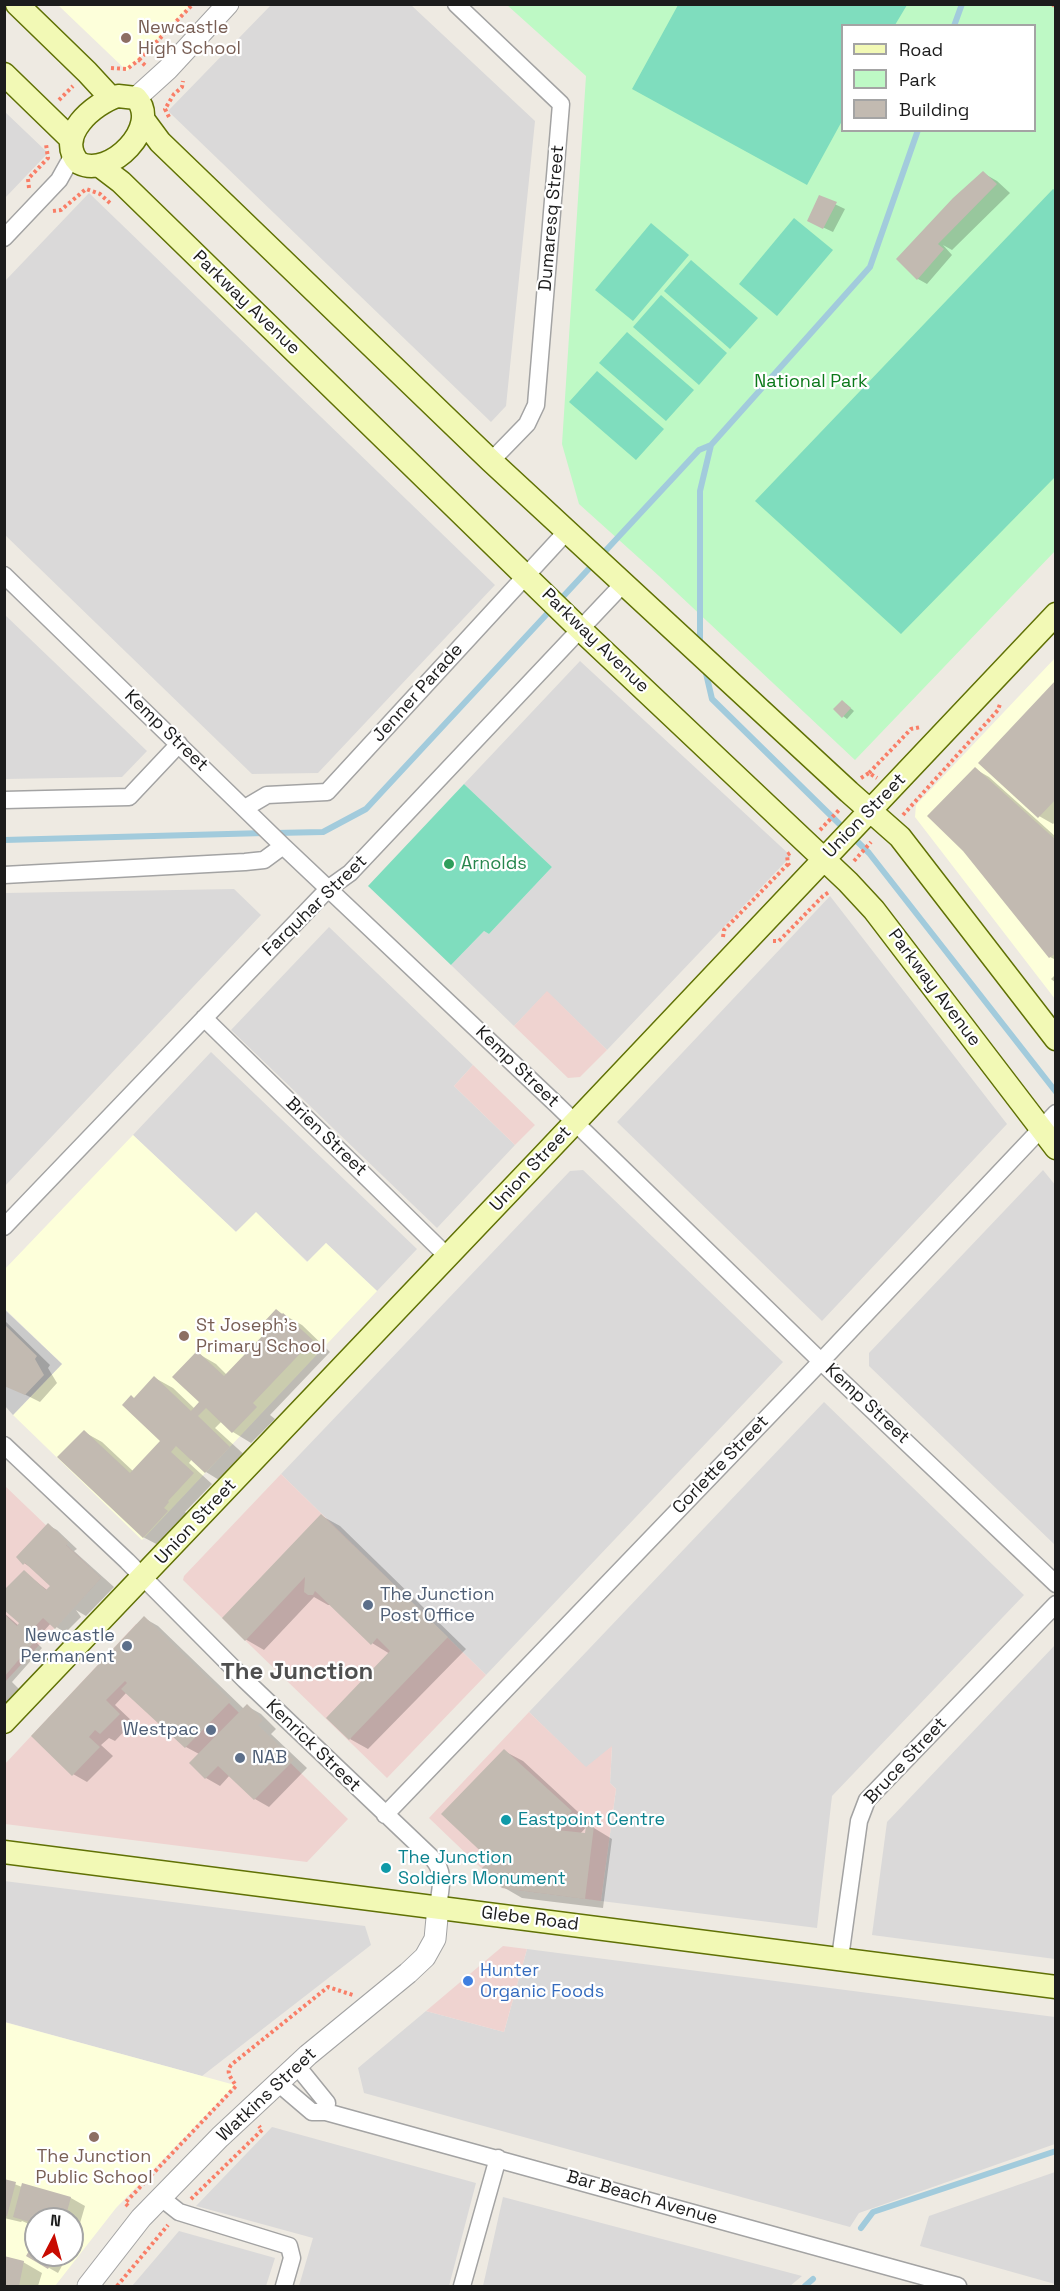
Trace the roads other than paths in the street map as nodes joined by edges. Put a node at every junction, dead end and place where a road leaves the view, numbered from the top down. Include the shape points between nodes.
1 (17, 4) edge
2 (228, 4) edge
3 (456, 4) edge
4 (4, 74) edge
5 (111, 98) junction
6 (139, 109) junction
7 (83, 157) junction
8 (4, 238) edge
9 (491, 460) junction
10 (568, 530) junction
11 (4, 575) edge
12 (526, 575) junction
13 (624, 583) junction
14 (1056, 614) edge
15 (580, 629) junction
16 (179, 744) junction
17 (4, 800) edge
18 (250, 813) junction
19 (865, 816) junction
20 (279, 842) junction
21 (830, 852) junction
22 (4, 875) edge
23 (329, 888) junction
24 (204, 1018) junction
25 (1056, 1039) edge
26 (1048, 1121) edge
27 (575, 1122) junction
28 (1056, 1148) edge
29 (4, 1227) edge
30 (448, 1257) junction
31 (821, 1361) junction
32 (4, 1445) edge
33 (144, 1578) junction
34 (1056, 1584) edge
35 (1056, 1604) edge
36 (4, 1722) edge
37 (385, 1815) junction
38 (4, 1852) edge
39 (438, 1907) junction
40 (840, 1958) junction
41 (1056, 1987) edge
42 (297, 2066) junction
43 (278, 2083) junction
44 (326, 2112) junction
45 (498, 2158) junction
46 (160, 2197) junction
47 (88, 2286) edge
48 (284, 2286) edge
49 (462, 2286) edge
50 (958, 2286) edge

1 - 5 main road
2 - 6 street via 168,69
3 - 9 street, Dumaresq Street via 561,104 536,405 527,424
4 - 7 main road, Parkway Avenue
5 - 6 main road via 124,95
5 - 7 main road via 85,116
6 - 7 main road via 137,135 130,146 113,160
6 - 9 main road via 160,142
7 - 8 street
7 - 12 main road, Parkway Avenue via 121,182
9 - 10 main road
10 - 12 street, Jenner Parade
10 - 13 main road
11 - 16 street, Kemp Street
12 - 15 main road, Parkway Avenue
12 - 18 street, Jenner Parade via 327,792 267,795
13 - 15 street, Farquhar Street
13 - 19 main road via 729,680
14 - 19 main road, Union Street
15 - 21 main road, Parkway Avenue
15 - 23 street, Farquhar Street via 350,873
16 - 17 street via 129,798
16 - 18 street, Kemp Street
18 - 20 street, Kemp Street
19 - 21 main road, Union Street
19 - 25 main road via 900,837
20 - 22 street via 264,860
20 - 23 street, Kemp Street
21 - 26 main road, Parkway Avenue
21 - 27 main road, Union Street
23 - 24 street, Farquhar Street
23 - 27 street, Kemp Street
24 - 29 street, Farquhar Street
24 - 30 street, Brien Street
26 - 28 main road, Parkway Avenue
26 - 31 street, Corlette Street
27 - 30 main road, Union Street
27 - 31 street, Kemp Street
30 - 33 main road, Union Street
31 - 34 street, Kemp Street
31 - 37 street, Corlette Street
32 - 33 street, Kenrick Street
33 - 36 main road, Union Street
33 - 37 street, Kenrick Street
35 - 40 street, Bruce Street via 867,1800 859,1821
37 - 39 street, Kenrick Street via 440,1868
38 - 39 main road, Glebe Road
39 - 40 main road, Glebe Road
39 - 42 street, Watkins Street via 435,1939 425,1957
40 - 41 main road, Glebe Road
42 - 43 street, Watkins Street
42 - 44 street via 327,2103
43 - 44 street, Bar Beach Avenue via 312,2112
43 - 46 street, Watkins Street
44 - 45 street, Bar Beach Avenue
45 - 49 street
45 - 50 street, Bar Beach Avenue
46 - 47 street, Watkins Street
46 - 48 street via 179,2212 289,2246 292,2258

